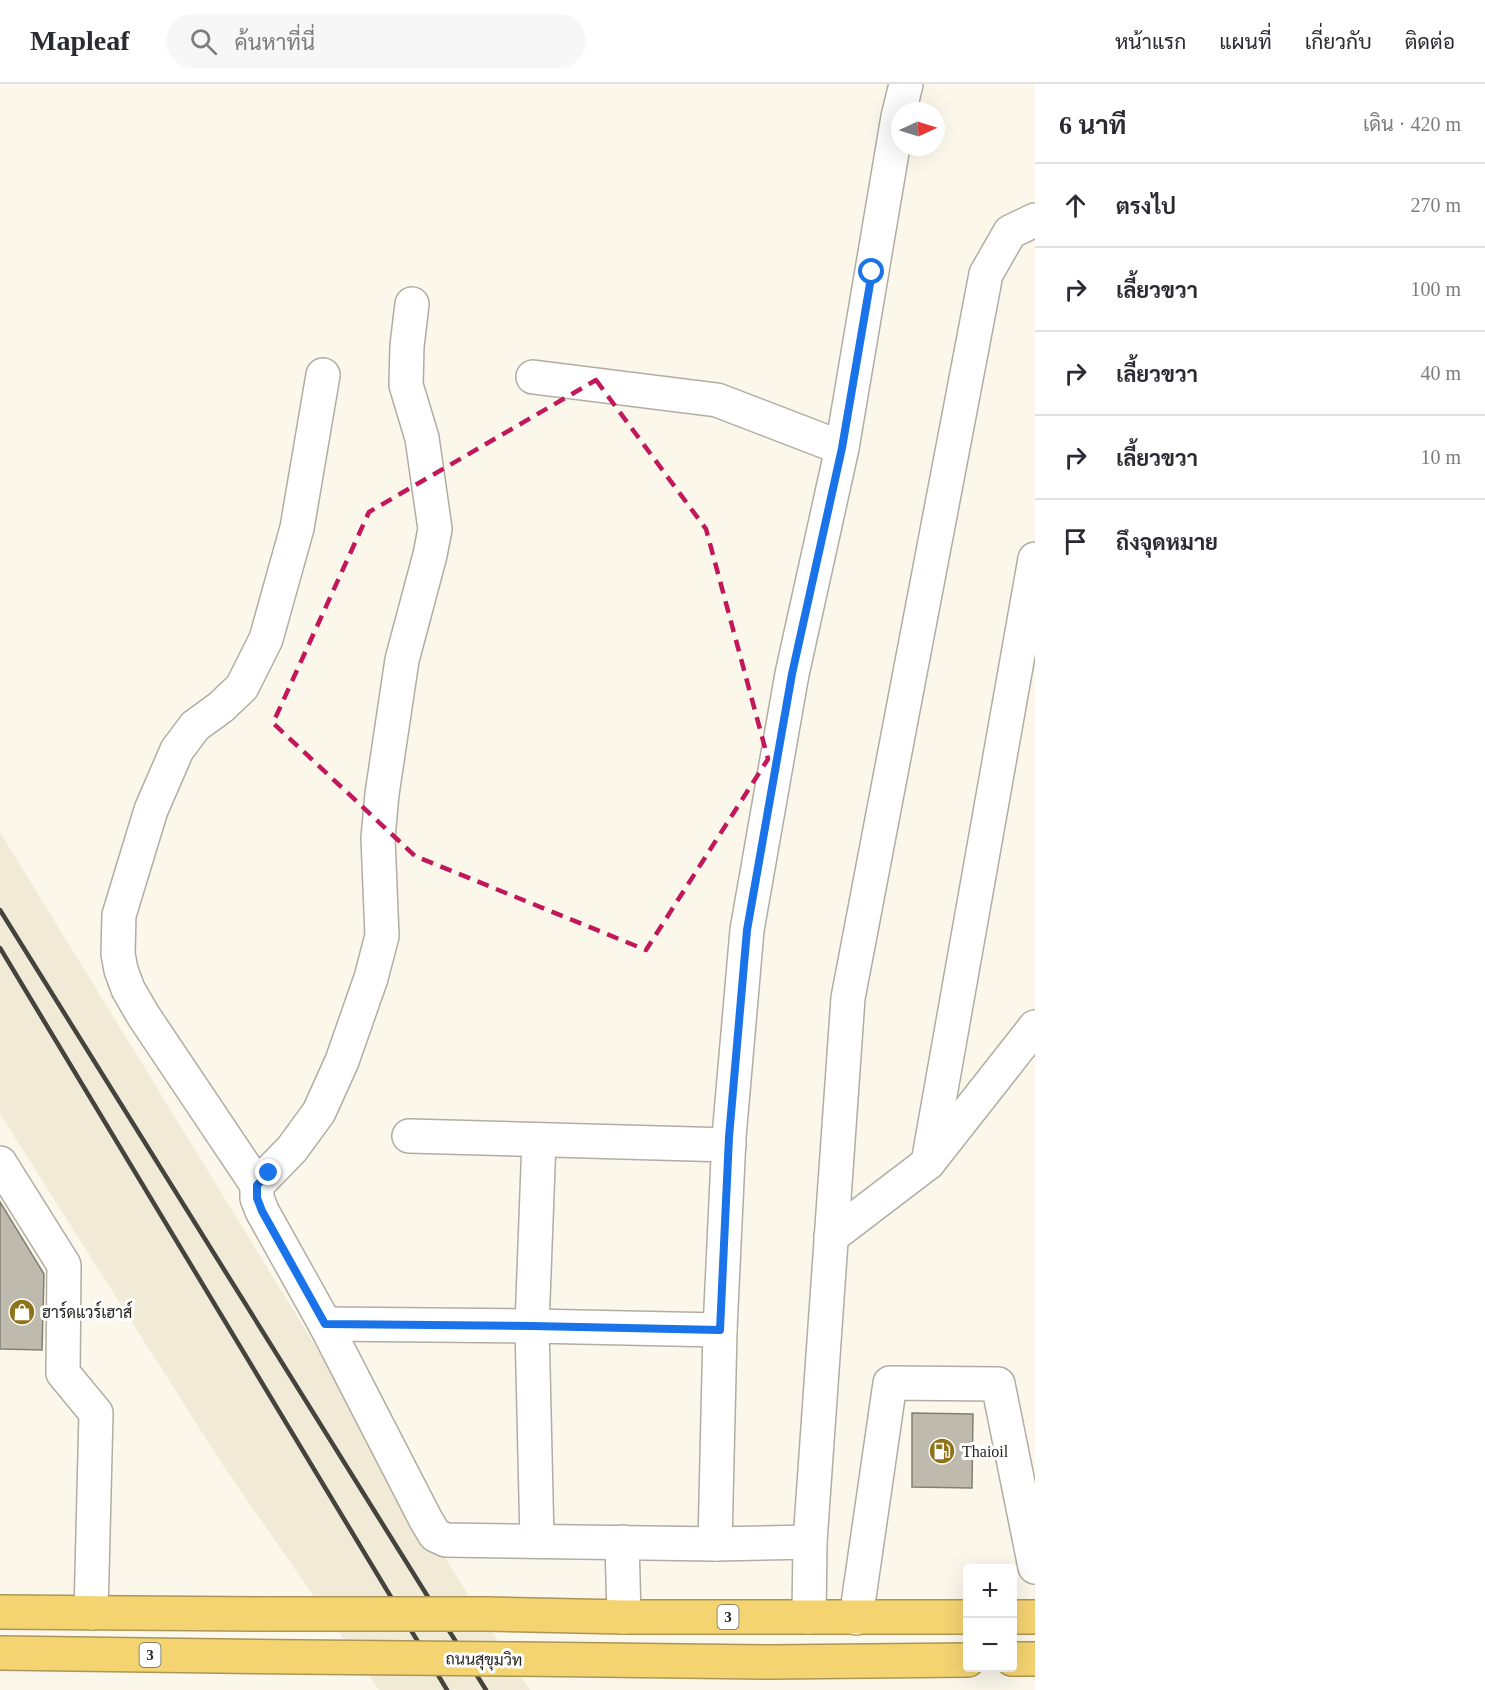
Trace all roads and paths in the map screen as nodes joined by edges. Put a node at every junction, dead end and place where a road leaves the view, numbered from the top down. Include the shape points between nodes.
1 (906, 84) edge
2 (1035, 220) edge
3 (412, 304) dead end
4 (323, 375) dead end
5 (533, 377) dead end
6 (842, 448) junction
7 (1035, 559) edge
8 (1035, 1027) edge
9 (409, 1136) dead end
10 (539, 1140) junction
11 (729, 1145) junction
12 (0, 1163) edge
13 (928, 1163) junction
14 (257, 1185) junction
15 (831, 1237) junction
16 (325, 1324) junction
17 (532, 1326) junction
18 (720, 1330) junction
19 (537, 1541) junction
20 (622, 1542) junction
21 (810, 1542) junction
22 (715, 1544) junction
23 (1035, 1567) edge
24 (0, 1612) edge
25 (91, 1612) junction
26 (624, 1617) junction
27 (810, 1617) junction
28 (963, 1617) edge
29 (1017, 1617) edge
30 (1035, 1617) edge
31 (856, 1618) junction
32 (0, 1653) edge
33 (1017, 1659) edge
34 (1035, 1659) edge
35 (963, 1660) edge

1 - 6 street
2 - 15 street via 1010,232 986,274 848,998
3 - 14 street via 406,385 422,438 435,529 402,660 382,794 378,838 382,936 346,1050 319,1112 292,1149
4 - 14 street via 297,528 266,639 242,687 195,726 177,750 151,810 119,915 118,954 128,989
5 - 6 street via 717,400
6 - 11 street via 792,674 747,930
7 - 13 street
8 - 13 street
9 - 10 street
10 - 11 street
10 - 17 street
11 - 18 street
12 - 25 street via 64,1265 63,1373 96,1413
13 - 15 street
14 - 16 street via 262,1211
15 - 21 street
16 - 17 street
16 - 19 street via 435,1535 446,1540
17 - 18 street
17 - 19 street
18 - 22 street
19 - 20 street
20 - 22 street
20 - 26 street
21 - 22 street
21 - 27 street
23 - 31 street via 998,1384 890,1383
24 - 25 highway, 3
25 - 26 highway, 3, bridge
26 - 27 highway, 3
27 - 31 highway, 3
28 - 31 highway, 3
29 - 30 highway
32 - 35 highway, ถนนสุขุมวิท / 3, bridge via 772,1662
33 - 34 highway

